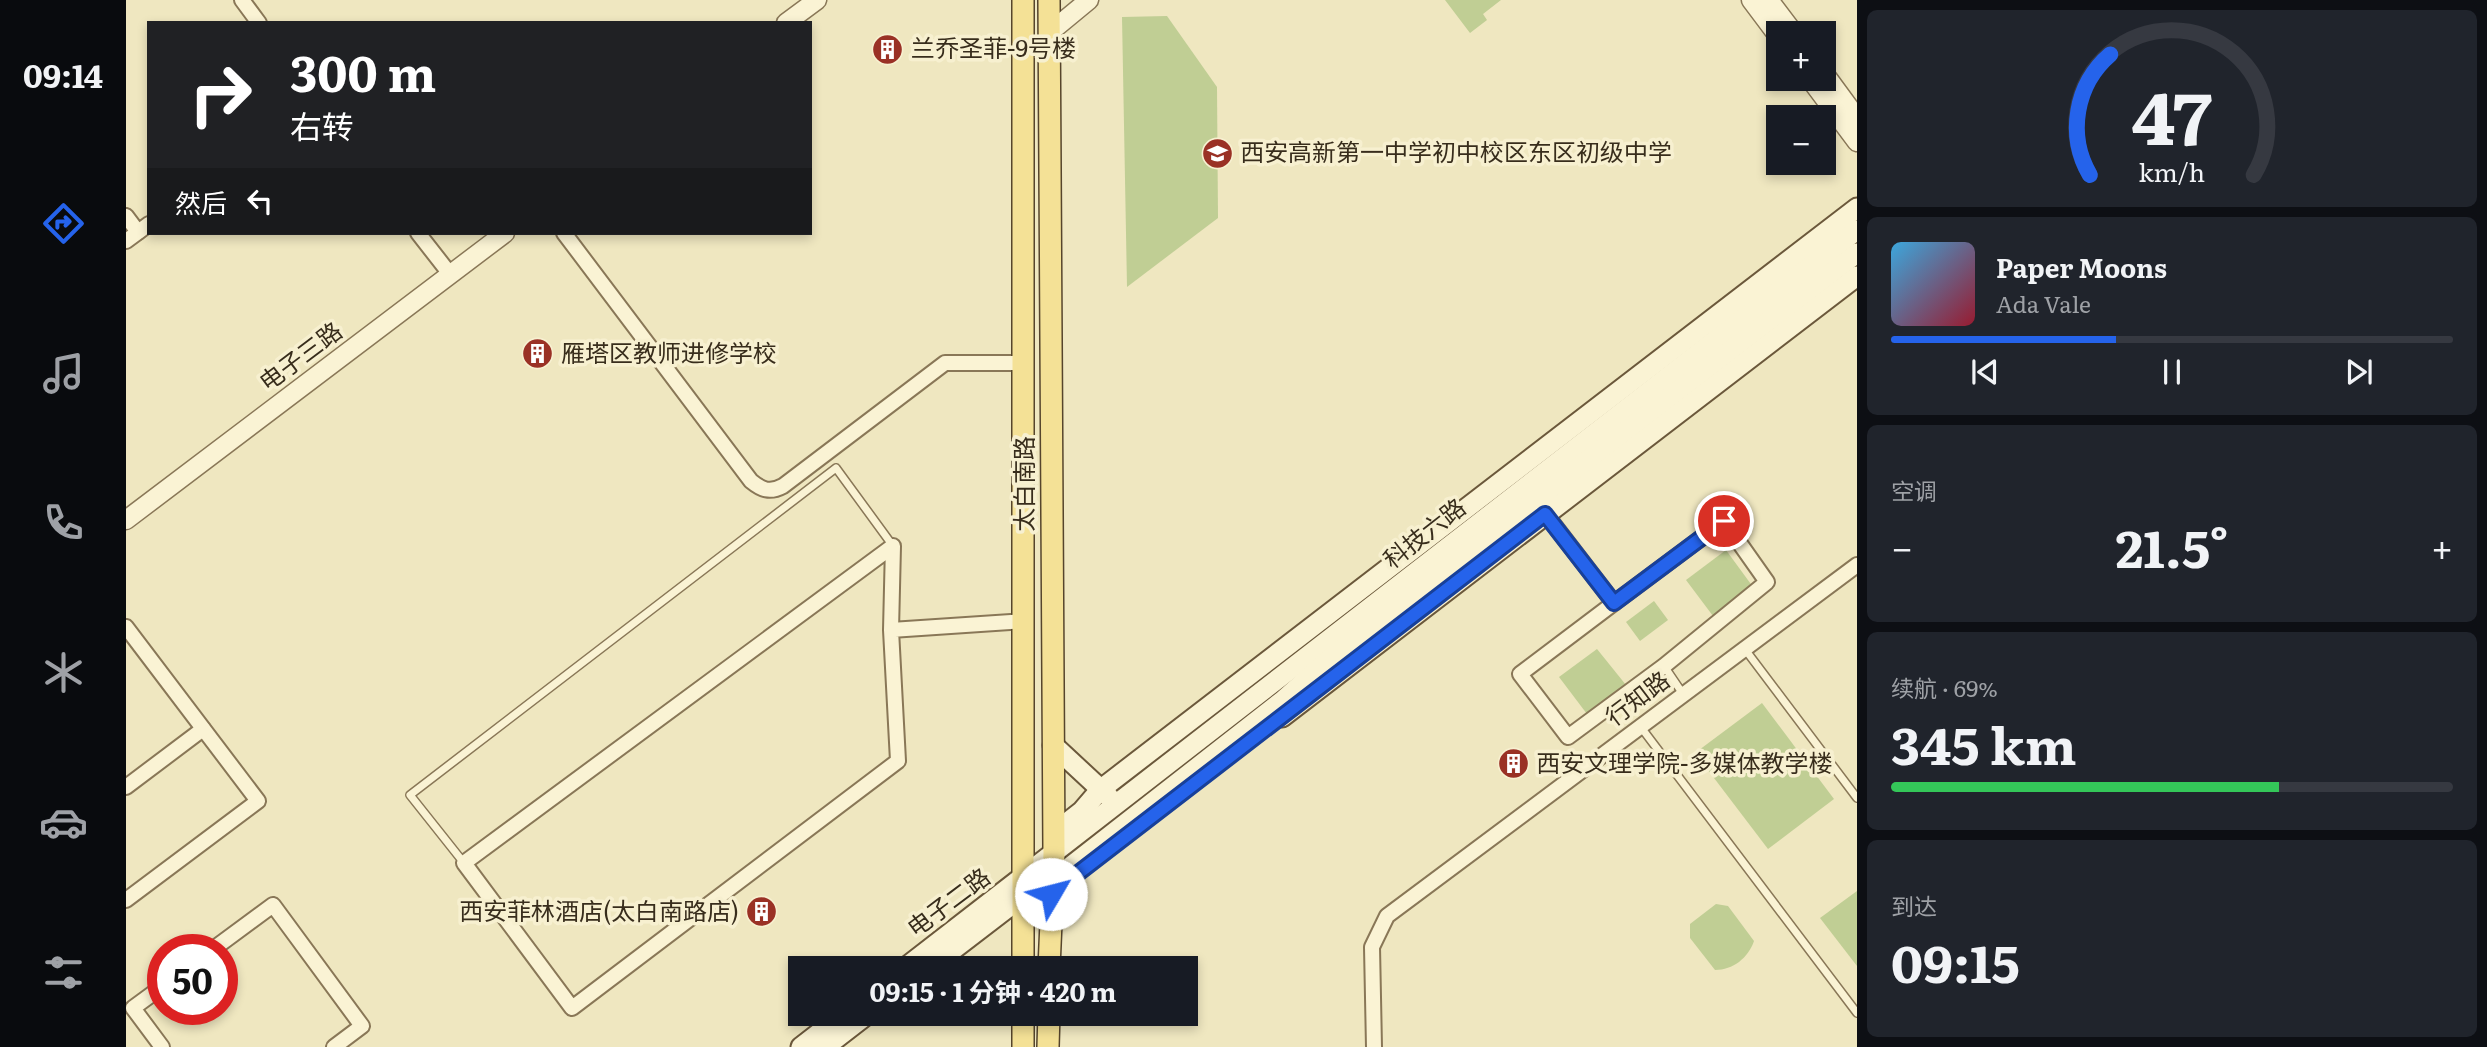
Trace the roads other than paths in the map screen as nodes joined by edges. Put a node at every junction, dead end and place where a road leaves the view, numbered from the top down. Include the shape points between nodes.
1 (242, 0) edge
2 (817, 0) edge
3 (1023, 0) edge
4 (1088, 0) edge
5 (1751, 0) edge
6 (1769, 0) edge
7 (1053, 3) edge
8 (258, 21) edge
9 (789, 21) edge
10 (1767, 21) edge
11 (1785, 21) edge
12 (1049, 33) junction
13 (1836, 89) edge
14 (1819, 91) edge
15 (1857, 118) edge
16 (1857, 142) edge
17 (1857, 208) edge
18 (126, 216) edge
19 (143, 228) edge
20 (1857, 230) edge
21 (420, 235) edge
22 (502, 235) edge
23 (566, 235) edge
24 (126, 241) edge
25 (1857, 253) edge
26 (450, 274) junction
27 (1857, 276) edge
28 (1024, 363) junction
29 (1535, 500) junction
30 (126, 520) edge
31 (893, 546) junction
32 (1857, 565) edge
33 (1614, 603) junction
34 (1024, 621) junction
35 (126, 628) edge
36 (891, 630) junction
37 (1744, 648) junction
38 (1664, 666) junction
39 (1683, 694) junction
40 (1640, 726) junction
41 (203, 729) junction
42 (1053, 745) junction
43 (126, 787) edge
44 (1100, 790) junction
45 (1857, 798) edge
46 (1118, 803) junction
47 (1054, 844) junction
48 (464, 863) junction
49 (1023, 887) junction
50 (1051, 887) junction
51 (126, 900) edge
52 (234, 934) edge
53 (922, 956) edge
54 (943, 956) edge
55 (1023, 956) edge
56 (1049, 956) edge
57 (147, 998) edge
58 (1857, 1013) edge
59 (828, 1026) edge
60 (853, 1026) edge
61 (1023, 1026) edge
62 (1048, 1026) edge
63 (162, 1047) edge
64 (334, 1047) edge
65 (801, 1047) edge
66 (825, 1047) edge
67 (1023, 1047) edge
68 (1048, 1047) edge
69 (1374, 1047) edge

1 - 8 street
2 - 9 street
3 - 28 main road, 太白南路
4 - 12 street
5 - 10 street
6 - 11 street
7 - 12 main road, 太白南路
12 - 42 main road, 太白南路
13 - 15 street
14 - 16 street
17 - 44 main road
18 - 19 street
19 - 24 street
20 - 29 main road, 科技六路
21 - 26 street
22 - 26 street, 电子三路
23 - 28 street via 762,490 783,486 945,363
25 - 29 main road, 科技六路
26 - 30 street, 电子三路
27 - 29 main road
28 - 34 main road, 太白南路
29 - 33 street
29 - 46 main road, 科技六路
29 - 50 main road
31 - 36 street
31 - 48 street
31 - 48 lane via 836,468 410,795
32 - 37 street, 行知路
33 - 38 street via 1520,674 1568,737
33 - 38 street via 1724,521 1767,582
34 - 36 street
34 - 49 main road, 太白南路
35 - 41 street
36 - 48 street via 898,761 572,1008
37 - 39 street, 行知路
37 - 45 lane
38 - 39 lane
39 - 40 street, 行知路
40 - 58 lane
40 - 69 street, 行知路 via 1387,916 1372,947
41 - 43 street
41 - 51 street via 258,801
42 - 44 main road
42 - 47 main road, 太白南路
44 - 46 main road
44 - 47 main road
46 - 47 main road, 科技六路
47 - 49 main road, 科技六路
47 - 50 main road, 太白南路
49 - 50 main road
49 - 53 main road, 电子二路
49 - 54 main road, 电子二路
49 - 55 main road, 太白南路
50 - 56 main road, 太白南路
52 - 64 street via 273,905 362,1026
57 - 63 street via 133,1008
59 - 65 main road
60 - 66 main road
61 - 67 main road
62 - 68 main road

